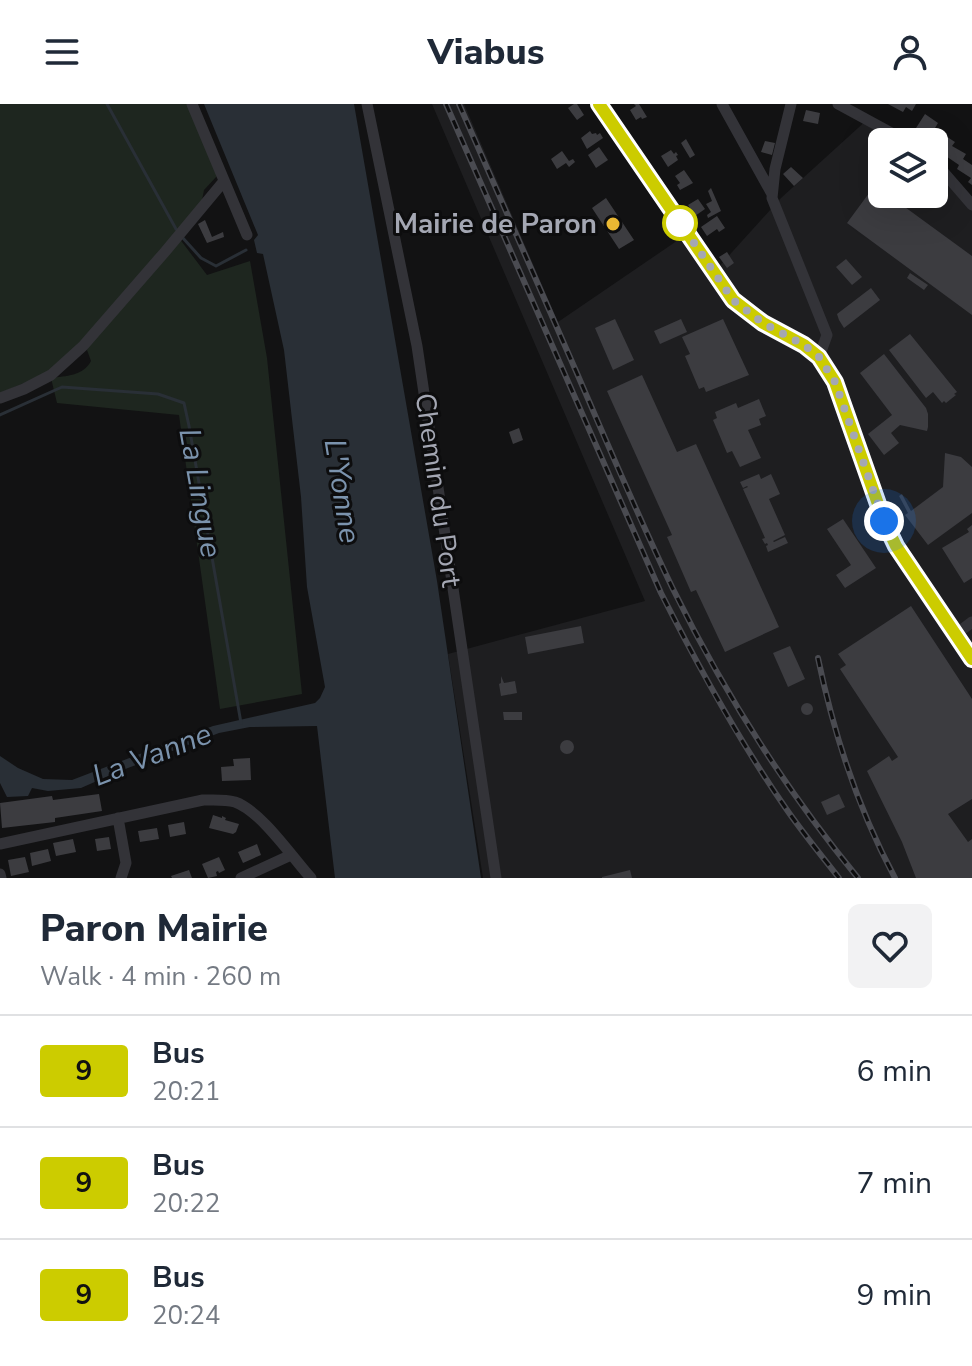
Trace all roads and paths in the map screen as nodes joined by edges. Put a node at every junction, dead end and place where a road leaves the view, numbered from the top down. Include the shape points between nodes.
1 (192, 104) edge
2 (367, 104) edge
3 (599, 104) edge
4 (722, 104) edge
5 (791, 104) edge
6 (838, 104) edge
7 (882, 128) edge
8 (948, 177) edge
9 (224, 181) junction
10 (772, 195) junction
11 (972, 205) edge
12 (247, 235) dead end
13 (819, 357) junction
14 (0, 398) edge
15 (972, 622) edge
16 (956, 634) junction
17 (972, 659) edge
18 (118, 818) junction
19 (0, 844) edge
20 (291, 855) junction
21 (121, 878) edge
22 (241, 878) edge
23 (311, 878) edge
24 (496, 878) edge

1 - 9 street
2 - 24 street, Chemin du Port via 417,346
3 - 13 main road via 733,300
4 - 10 street
5 - 10 street
6 - 7 street
8 - 11 street
9 - 12 street
9 - 14 street via 83,346 51,375
10 - 13 street via 827,335
13 - 16 main road via 835,382 896,546
15 - 16 street
16 - 17 main road
18 - 19 street
18 - 20 street via 223,800 249,810
18 - 21 street via 126,863
20 - 22 street
20 - 23 street

